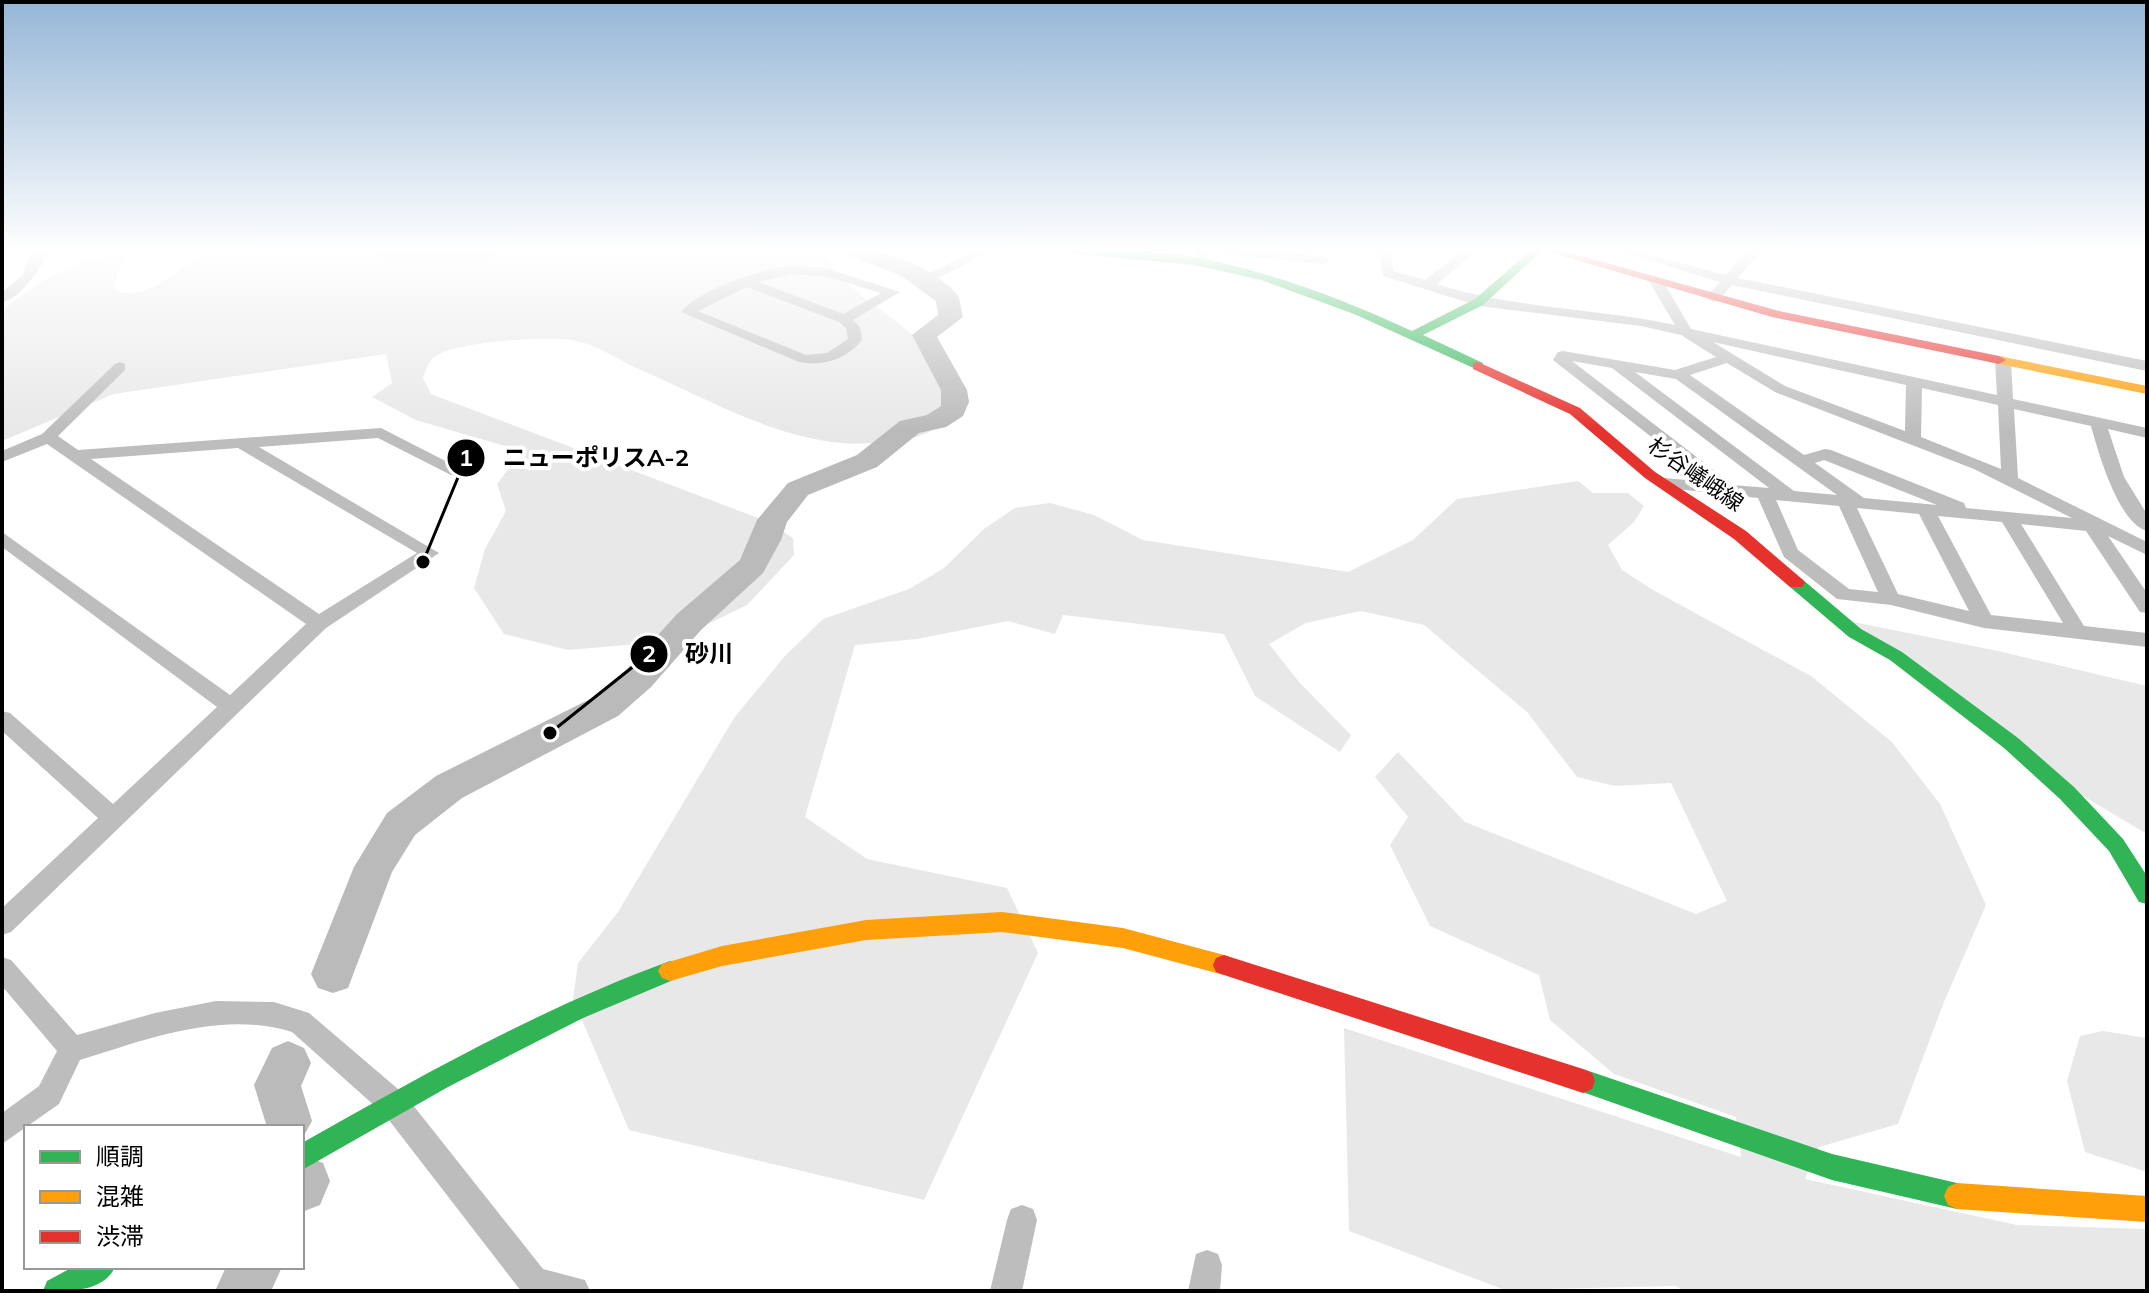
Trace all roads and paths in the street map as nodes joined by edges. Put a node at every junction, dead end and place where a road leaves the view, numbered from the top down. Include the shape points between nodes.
1 (689, 310) edge
2 (821, 310) edge
3 (860, 310) edge
4 (1351, 310) edge
5 (1463, 310) edge
6 (1547, 310) edge
7 (1673, 310) edge
8 (1770, 310) edge
9 (1878, 310) edge
10 (844, 319) junction
11 (1686, 332) junction
12 (1412, 336) junction
13 (1728, 358) junction
14 (2003, 361) junction
15 (1615, 365) junction
16 (2147, 366) edge
17 (120, 367) dead end
18 (1674, 375) junction
19 (1914, 382) junction
20 (2147, 390) edge
21 (2006, 402) junction
22 (2098, 422) junction
23 (2147, 433) edge
24 (48, 437) junction
25 (1913, 439) junction
26 (241, 443) junction
27 (77, 455) junction
28 (2, 457) edge
29 (1801, 462) junction
30 (457, 471) dead end
31 (2010, 480) junction
32 (1664, 483) junction
33 (1728, 489) junction
34 (1765, 493) junction
35 (1790, 496) junction
36 (1853, 502) junction
37 (1926, 510) junction
38 (1981, 516) junction
39 (2008, 518) junction
40 (2147, 525) edge
41 (2096, 526) junction
42 (2, 538) edge
43 (2147, 549) edge
44 (1891, 599) junction
45 (2147, 607) edge
46 (1984, 621) junction
47 (319, 623) junction
48 (2077, 631) junction
49 (2147, 640) edge
50 (231, 706) junction
51 (2, 719) edge
52 (113, 818) junction
53 (2147, 895) edge
54 (2, 924) edge
55 (2, 968) edge
56 (71, 1050) junction
57 (395, 1105) junction
58 (2, 1130) edge
59 (304, 1156) edge
60 (2147, 1209) edge
61 (1022, 1220) dead end
62 (97, 1269) edge
63 (531, 1287) edge
64 (57, 1291) edge
65 (574, 1291) edge
66 (1006, 1291) edge

1 - 10 street via 813,360 845,351 855,340 853,327
2 - 10 street
3 - 10 street
4 - 12 street, 杉谷嶬峨線
5 - 12 street
6 - 11 street
7 - 11 street
8 - 14 street
9 - 16 street
11 - 13 street
11 - 19 street
12 - 32 street, 杉谷嶬峨線 via 1575,411
13 - 18 street
13 - 25 street via 1796,396
14 - 20 street
14 - 21 street
15 - 18 street
15 - 33 street via 1563,355 1561,360
15 - 35 street
17 - 24 street
18 - 29 street
19 - 21 street
19 - 25 street
21 - 22 street
21 - 31 street
22 - 23 street
22 - 40 street via 2114,478
24 - 27 street
24 - 28 street
25 - 31 street
26 - 27 street
26 - 30 street via 381,433
26 - 47 street via 430,553
27 - 47 street
29 - 36 street
29 - 38 street via 1825,454
31 - 41 street
32 - 33 street
32 - 53 street, 杉谷嶬峨線 via 1740,535 1855,633 1896,656 2011,743 2116,845
33 - 34 street
34 - 35 street
34 - 44 street via 1790,553 1844,595
35 - 36 street
36 - 37 street
36 - 44 street
37 - 38 street
37 - 46 street
38 - 39 street
39 - 41 street
39 - 48 street
41 - 43 street
41 - 45 street
42 - 50 street
44 - 46 street
46 - 48 street
47 - 50 street
48 - 49 street
50 - 52 street
51 - 52 street
52 - 54 street
55 - 56 street
56 - 57 street via 215,1014 284,1014
56 - 58 street via 49,1095
57 - 59 street
57 - 60 street via 575,1010 662,974 722,956 866,930 1002,922 1123,938 1249,971 1832,1167 1971,1199
57 - 63 street
61 - 66 street
62 - 64 street
63 - 65 street

